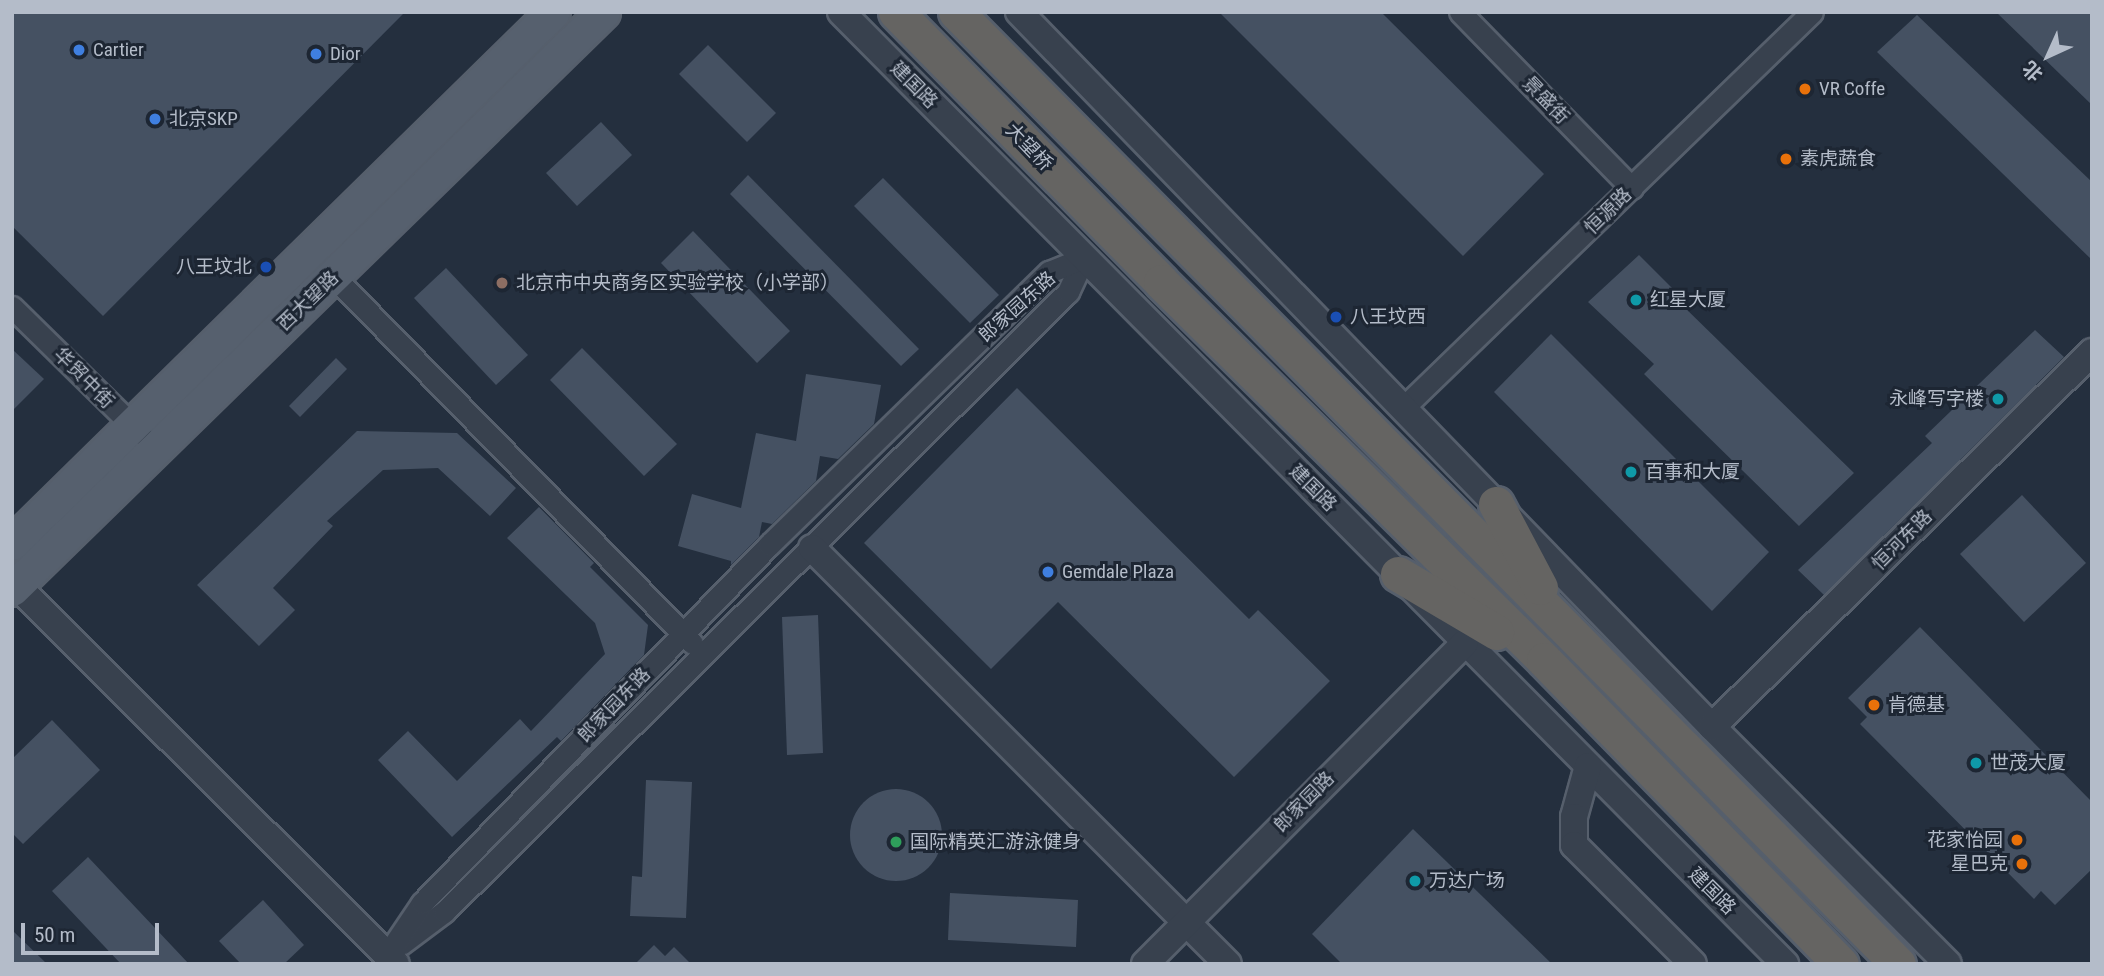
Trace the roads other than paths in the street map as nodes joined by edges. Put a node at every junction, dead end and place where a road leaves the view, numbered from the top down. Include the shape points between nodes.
1 (553, 12) edge
2 (603, 12) edge
3 (841, 12) edge
4 (896, 12) edge
5 (956, 12) edge
6 (1019, 12) edge
7 (1460, 12) edge
8 (1812, 12) edge
9 (1632, 188) junction
10 (1084, 258) junction
11 (333, 276) junction
12 (1161, 282) joint
13 (12, 307) edge
14 (2092, 352) edge
15 (1403, 408) junction
16 (132, 426) junction
17 (156, 448) junction
18 (1496, 504) junction
19 (12, 542) edge
20 (812, 548) junction
21 (1398, 574) junction
22 (14, 585) edge
23 (1558, 621) junction
24 (683, 634) junction
25 (1465, 643) junction
26 (703, 655) junction
27 (1544, 660) junction
28 (1712, 727) junction
29 (1588, 766) junction
30 (1186, 923) junction
31 (1679, 959) edge
32 (385, 961) edge
33 (1145, 964) edge
34 (1228, 964) edge
35 (1784, 964) edge
36 (1841, 964) edge
37 (1898, 964) edge
38 (1948, 964) edge

1 - 16 main road, 西大望路
2 - 11 main road, 西大望路
3 - 10 street, 建国路
4 - 12 highway, 大望桥
5 - 23 highway
6 - 15 street
7 - 9 street, 景盛街
8 - 9 street, 恒源路
9 - 15 street, 恒源路
10 - 20 street, 郎家园东路 via 1068,292
10 - 21 street, 建国路
10 - 24 street, 郎家园东路 via 1049,272
11 - 17 main road, 西大望路
11 - 24 street
12 - 27 highway, 建国路
13 - 16 street, 华贸中街
14 - 28 street, 恒河东路
15 - 18 street
16 - 17 street, 华贸中街
16 - 19 main road, 西大望路
17 - 22 main road, 西大望路
18 - 23 highway
18 - 28 street
20 - 26 street, 郎家园东路
20 - 30 street
21 - 25 street, 建国路
21 - 27 highway
22 - 32 street
23 - 37 highway
24 - 26 street
24 - 32 street, 郎家园东路 via 422,903
25 - 29 street, 建国路
25 - 30 street, 郎家园路
26 - 32 street, 郎家园东路 via 444,912
27 - 36 highway, 建国路
28 - 38 street
29 - 31 street via 1574,817 1574,845
29 - 35 street, 建国路
30 - 33 street, 郎家园路
30 - 34 street

